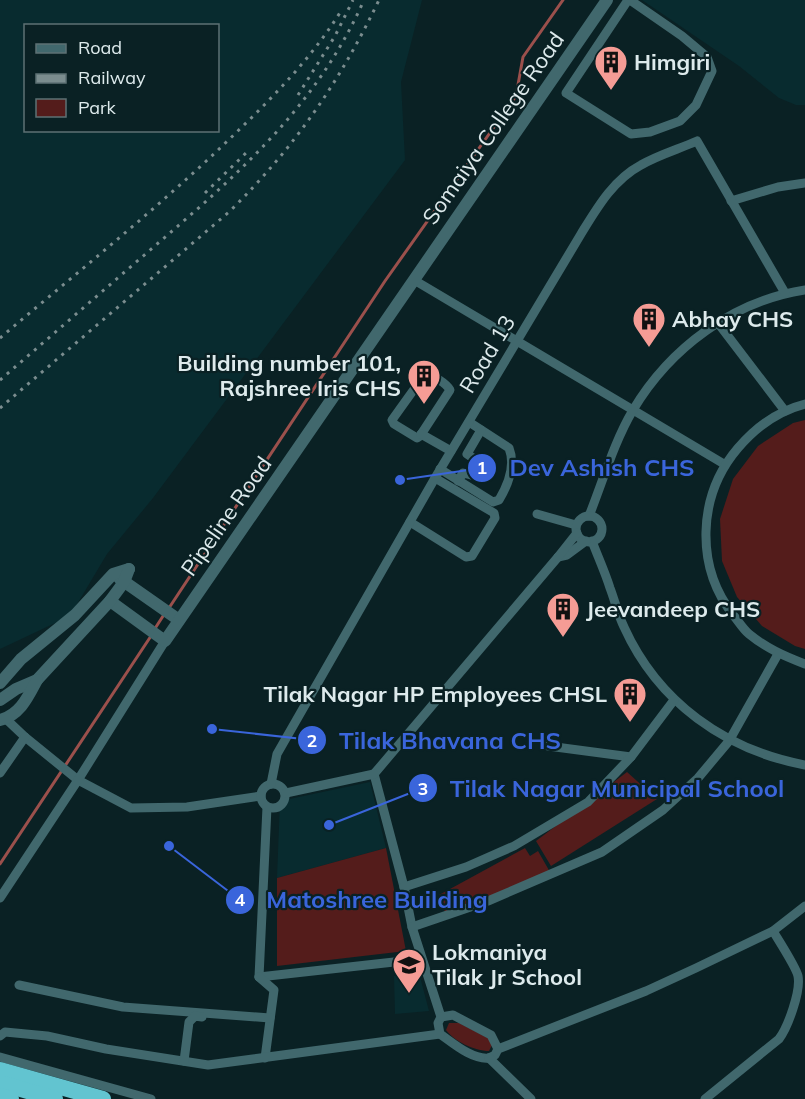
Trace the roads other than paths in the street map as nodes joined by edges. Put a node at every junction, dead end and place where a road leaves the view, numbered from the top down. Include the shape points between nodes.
1 (607, 0) edge
2 (629, 0) edge
3 (580, 39) junction
4 (595, 50) junction
5 (549, 82) junction
6 (566, 93) junction
7 (805, 183) edge
8 (731, 201) junction
9 (414, 280) junction
10 (805, 290) edge
11 (785, 293) junction
12 (718, 323) junction
13 (518, 342) junction
14 (805, 404) edge
15 (633, 410) junction
16 (785, 411) junction
17 (469, 422) junction
18 (481, 430) junction
19 (422, 434) junction
20 (451, 451) junction
21 (724, 464) junction
22 (440, 469) junction
23 (435, 478) junction
24 (458, 481) junction
25 (537, 514) dead end
26 (588, 516) junction
27 (410, 522) junction
28 (576, 529) junction
29 (589, 541) junction
30 (558, 558) junction
31 (113, 574) junction
32 (124, 582) junction
33 (110, 602) junction
34 (170, 614) junction
35 (155, 634) junction
36 (778, 654) junction
37 (21, 659) junction
38 (805, 664) edge
39 (0, 669) edge
40 (37, 680) junction
41 (0, 683) edge
42 (0, 700) edge
43 (674, 700) junction
44 (3, 720) edge
45 (25, 737) junction
46 (729, 741) junction
47 (548, 746) dead end
48 (631, 757) junction
49 (805, 765) edge
50 (0, 773) edge
51 (374, 774) junction
52 (76, 778) junction
53 (271, 784) junction
54 (286, 793) junction
55 (261, 796) junction
56 (267, 807) junction
57 (404, 887) junction
58 (0, 898) edge
59 (805, 906) edge
60 (411, 927) junction
61 (773, 931) junction
62 (421, 959) junction
63 (259, 977) junction
64 (19, 985) dead end
65 (441, 1017) junction
66 (270, 1020) junction
67 (440, 1034) junction
68 (0, 1036) edge
69 (498, 1049) junction
70 (0, 1057) edge
71 (265, 1058) junction
72 (489, 1058) junction
73 (184, 1061) junction
74 (0, 1070) edge
75 (0, 1083) edge
76 (0, 1096) edge
77 (11, 1099) edge
78 (55, 1099) edge
79 (103, 1099) edge
80 (151, 1099) edge
81 (531, 1099) edge
82 (705, 1099) edge

1 - 3 street, Somaiya College Road
2 - 4 street
2 - 6 street via 707,57 711,71 696,105 680,121 631,134
3 - 4 street
3 - 5 street, Somaiya College Road
4 - 6 street
5 - 6 street
5 - 9 street, Somaiya College Road
7 - 8 street
8 - 11 street, Road 13
8 - 13 street, Road 13 via 697,141 641,165 601,201
9 - 13 street
9 - 34 street, Pipeline Road
10 - 11 street
11 - 12 street via 738,310
12 - 15 street via 696,337 660,371
12 - 16 street
13 - 15 street
13 - 17 street, Road 13
14 - 16 street
15 - 21 street
15 - 26 street
16 - 21 street via 752,431
17 - 18 street
17 - 20 street, Road 13
18 - 24 street via 467,454 478,465 471,475 463,473
18 - 24 street via 510,451 508,485 499,500 493,502
19 - 19 street via 417,438 392,420 427,374 450,390
19 - 20 street
20 - 22 street, Road 13
21 - 36 street via 710,498 705,534 710,570 724,604 748,633
22 - 23 street, Road 13
22 - 24 street
23 - 27 street, Road 13
23 - 27 street via 494,513 495,518 472,556 466,557
25 - 28 street
26 - 28 street via 582,518
26 - 29 street via 601,525 599,537
27 - 53 street, Road 13 via 277,754
28 - 29 street via 581,539
28 - 30 street
29 - 30 street
29 - 43 street via 623,627 645,666
30 - 51 street
31 - 32 street
31 - 32 street via 129,569
31 - 37 street via 75,615
32 - 33 street
32 - 34 street
33 - 35 street
33 - 40 street
34 - 35 street, Pipeline Road
35 - 52 street, Pipeline Road
36 - 38 street
36 - 46 street
37 - 39 street
37 - 41 street
40 - 42 street
40 - 44 street via 22,708
43 - 46 street
43 - 48 street
44 - 45 street
45 - 50 street
45 - 52 street
46 - 49 street via 776,760
46 - 60 street via 698,778 663,810 602,852 488,901
47 - 48 street
48 - 57 street via 588,802 514,846
51 - 54 street
51 - 57 street
52 - 55 street via 131,808 187,807
52 - 58 street, Pipeline Road
53 - 54 street via 279,784
53 - 55 street
54 - 56 street via 280,807
55 - 56 street
56 - 63 street
57 - 60 street
59 - 61 street
60 - 62 street
61 - 69 street via 646,991
61 - 82 street via 798,976 784,1032
62 - 63 street
62 - 65 street
63 - 66 street via 274,990
64 - 66 street via 123,1007
65 - 67 street
65 - 69 street via 453,1015 492,1035
66 - 71 street
66 - 73 street via 195,1016 189,1022
67 - 71 street
67 - 72 street via 462,1049
68 - 73 street via 5,1032 47,1036
69 - 72 street
70 - 80 street
71 - 73 street via 208,1065
72 - 81 street
74 - 79 highway
75 - 78 highway
76 - 77 highway

